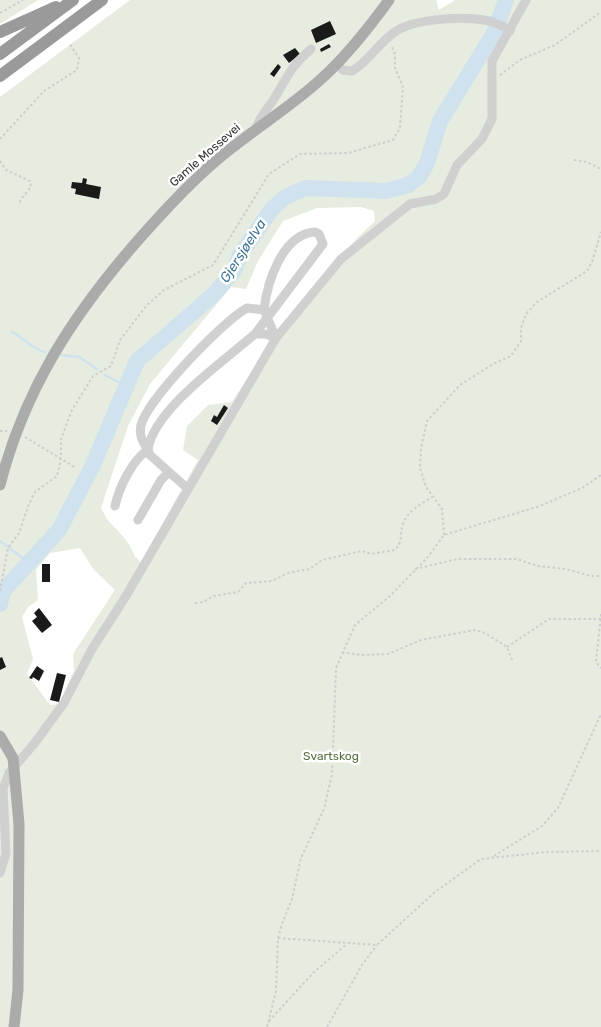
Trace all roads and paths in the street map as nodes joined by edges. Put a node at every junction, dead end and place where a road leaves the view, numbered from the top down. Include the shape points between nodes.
1 (22, 0) edge
2 (73, 0) edge
3 (102, 0) edge
4 (389, 0) edge
5 (526, 0) edge
6 (601, 12) edge
7 (0, 13) edge
8 (510, 31) junction
9 (0, 32) edge
10 (387, 38) junction
11 (69, 43) dead end
12 (312, 49) dead end
13 (0, 54) edge
14 (336, 64) junction
15 (0, 76) edge
16 (492, 80) junction
17 (256, 129) junction
18 (0, 139) edge
19 (574, 160) dead end
20 (0, 161) edge
21 (601, 169) edge
22 (20, 205) dead end
23 (601, 232) edge
24 (265, 314) junction
25 (255, 334) junction
26 (276, 338) junction
27 (16, 432) junction
28 (148, 450) junction
29 (61, 458) junction
30 (76, 468) dead end
31 (169, 472) junction
32 (601, 476) edge
33 (0, 485) edge
34 (188, 488) junction
35 (432, 497) junction
36 (115, 506) dead end
37 (138, 520) dead end
38 (444, 535) junction
39 (415, 569) junction
40 (601, 576) edge
41 (0, 591) edge
42 (195, 603) dead end
43 (601, 614) edge
44 (600, 618) edge
45 (507, 647) junction
46 (342, 652) junction
47 (512, 660) dead end
48 (601, 668) edge
49 (601, 714) edge
50 (0, 736) edge
51 (14, 766) junction
52 (601, 852) edge
53 (492, 858) junction
54 (0, 873) edge
55 (278, 938) junction
56 (347, 944) junction
57 (377, 945) junction
58 (269, 1022) junction
59 (14, 1027) edge
60 (267, 1027) edge
61 (327, 1027) edge

1 - 7 path
2 - 9 highway
2 - 13 highway
3 - 15 highway
4 - 14 main road, Gamle Mossevei
5 - 8 street
6 - 16 path via 555,45 520,60
8 - 10 street via 490,21 438,15 398,30
8 - 16 street via 495,54
10 - 14 street via 352,71 343,70
10 - 29 path via 395,54 395,68 403,87 400,128 393,140 348,154 300,154 269,174 212,265 164,290 128,328 111,366 93,376 72,410 61,439
11 - 18 path via 79,58 77,70 44,90
12 - 17 street via 291,68
14 - 17 main road, Gamle Mossevei
16 - 26 street via 492,119 482,139 457,164 444,194 436,199 410,204 341,259
17 - 27 main road, Gamle Mossevei via 201,175 154,222 94,294 56,349
19 - 21 path
20 - 22 path via 6,170 30,181 31,187
23 - 35 path via 587,271 537,302 526,314 521,341 511,356 460,385 427,421 420,448 420,468
24 - 24 street via 323,244 319,234 302,235 278,261 271,277
24 - 25 street
24 - 26 street
24 - 28 street via 248,308 241,312 168,384 142,423 141,440
25 - 26 street
25 - 28 street via 171,408 153,431
26 - 34 street
27 - 29 path
27 - 33 main road, Gamle Mossevei
28 - 31 street
28 - 36 street via 134,466
29 - 30 path
29 - 41 path via 57,476 35,492 20,533 9,546
31 - 34 street
31 - 37 street
32 - 38 path via 540,506
34 - 51 street via 92,649 64,703
35 - 38 path via 442,509
35 - 42 path via 409,513 402,524 401,542 395,550 371,554 362,551 322,560 310,569 288,573 272,581 246,583 238,592
38 - 39 path
39 - 40 path via 458,560 517,559 537,566
39 - 46 path via 377,609 355,625
43 - 44 path
44 - 45 path via 548,620
44 - 48 path via 596,662
45 - 46 path via 475,630 421,640 388,654
45 - 47 path
46 - 55 path via 336,668 332,774 324,809 301,858 292,899
49 - 53 path via 558,808 542,826
50 - 51 main road via 10,749
51 - 54 street via 3,789 6,854
51 - 59 main road via 20,869 18,990
52 - 53 path via 546,852
53 - 57 path via 481,860 456,875
55 - 56 path
55 - 58 path via 276,991
56 - 57 path
56 - 58 path via 314,972
57 - 61 path
58 - 60 path

